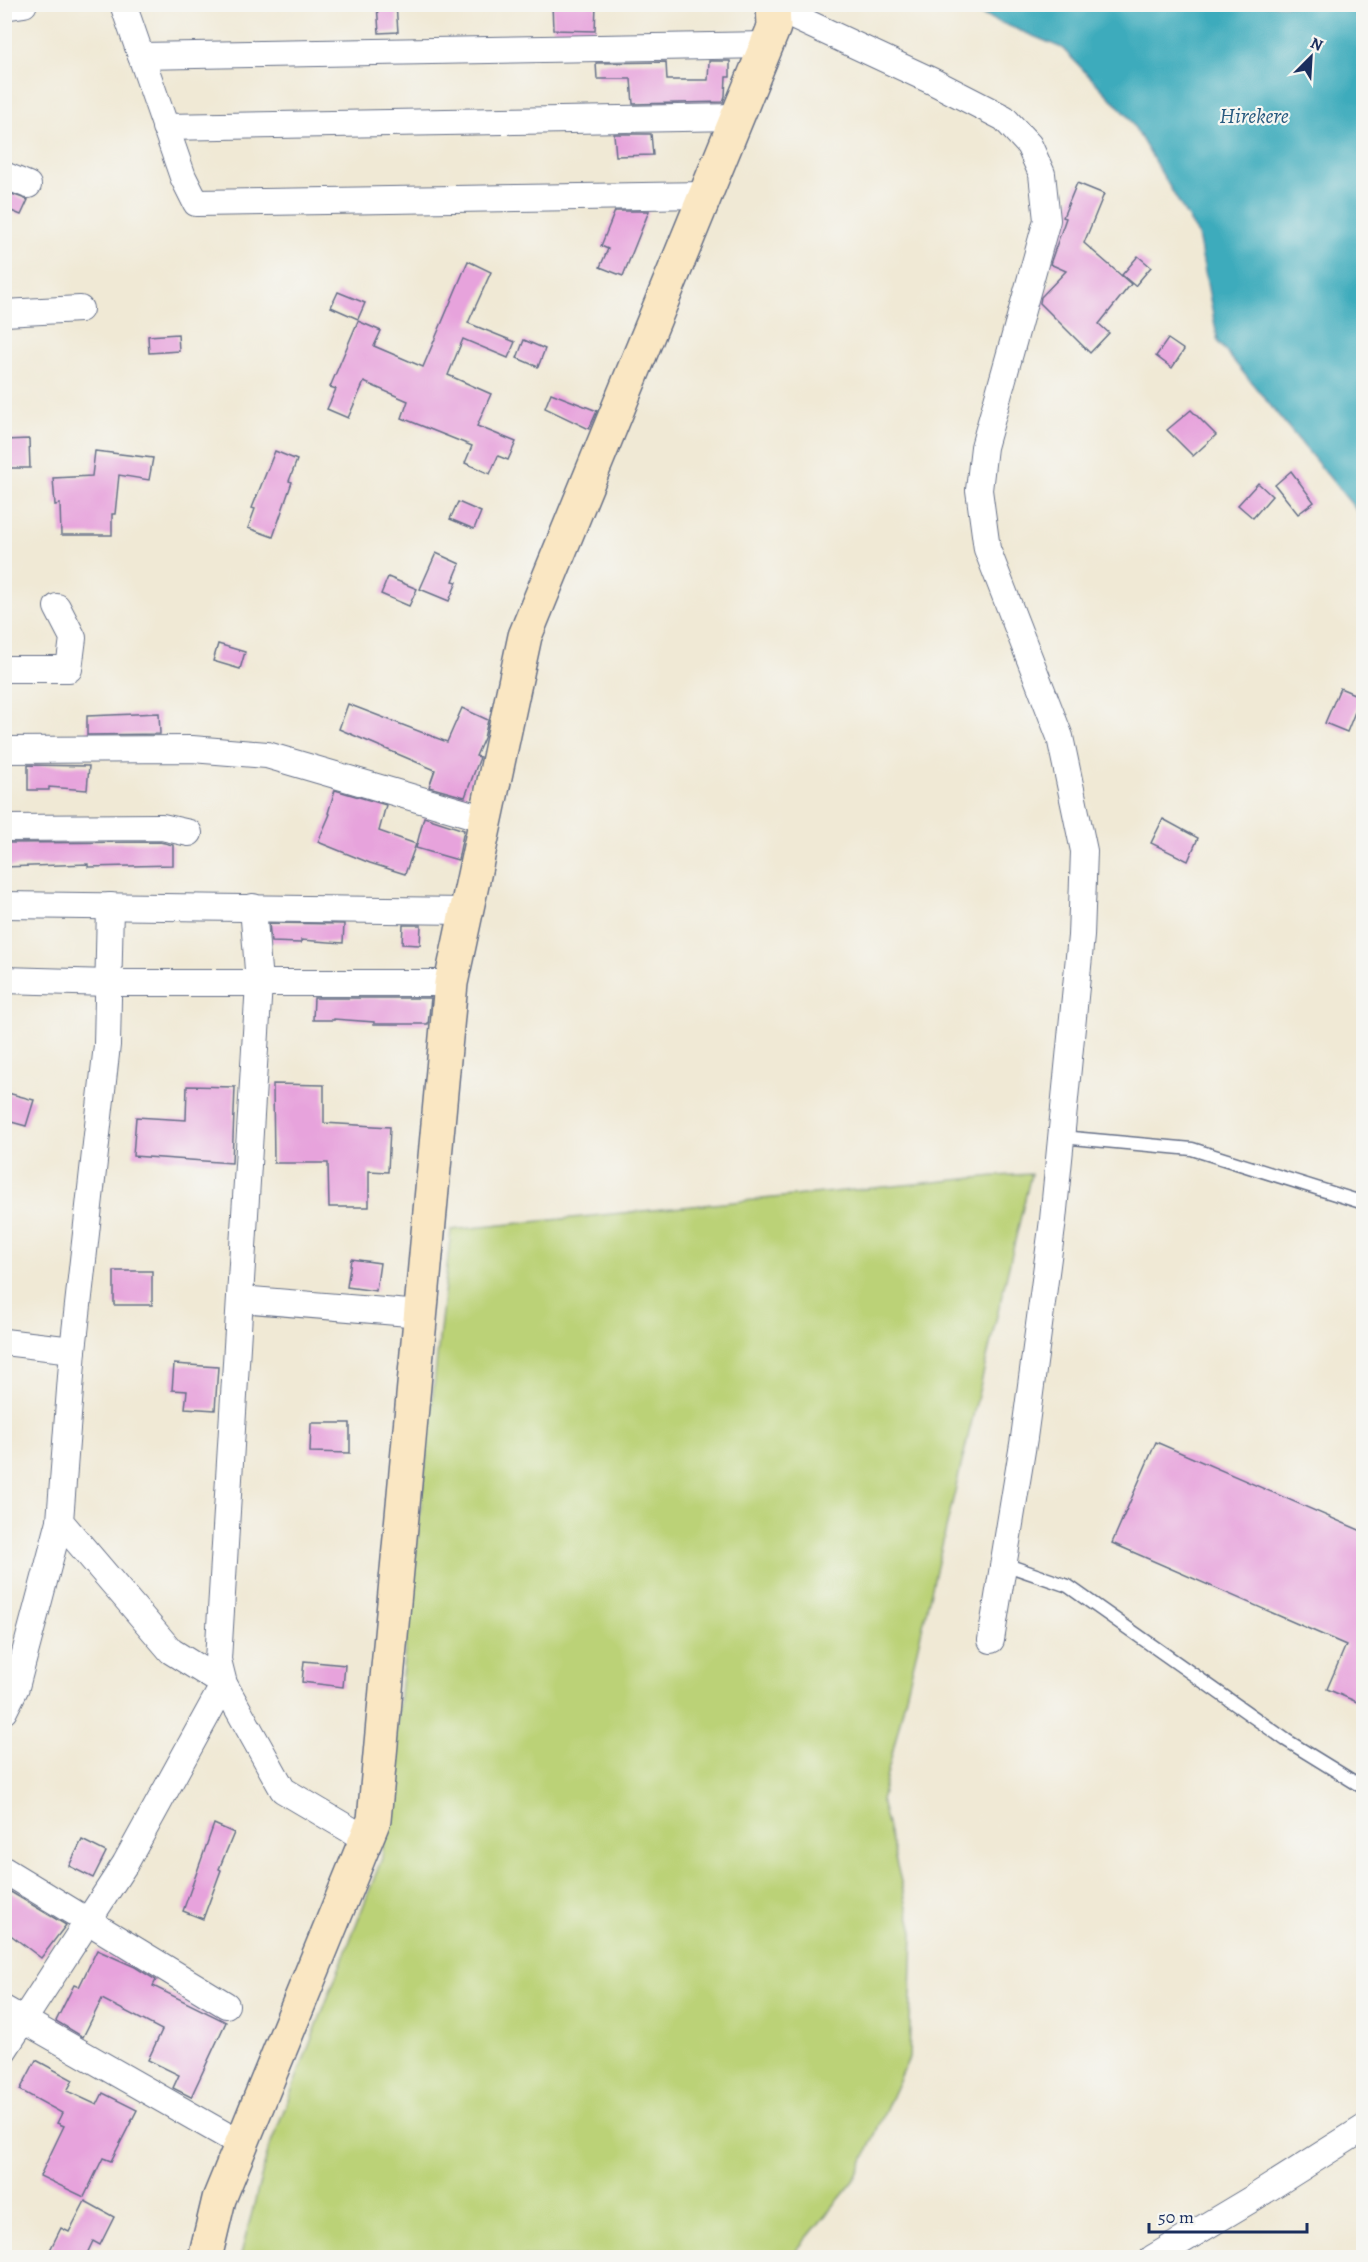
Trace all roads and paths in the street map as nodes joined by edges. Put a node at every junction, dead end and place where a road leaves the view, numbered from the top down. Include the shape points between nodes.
1 (24, 4) edge
2 (123, 4) edge
3 (773, 6) edge
4 (4, 7) edge
5 (766, 45) junction
6 (141, 56) junction
7 (737, 117) junction
8 (165, 127) junction
9 (4, 175) edge
10 (28, 185) dead end
11 (705, 195) junction
12 (80, 309) dead end
13 (4, 313) edge
14 (57, 607) dead end
15 (4, 669) edge
16 (4, 750) edge
17 (486, 819) junction
18 (4, 828) edge
19 (189, 833) dead end
20 (4, 905) edge
21 (110, 906) junction
22 (253, 907) junction
23 (466, 910) junction
24 (4, 980) edge
25 (109, 983) junction
26 (259, 983) junction
27 (451, 983) junction
28 (1061, 1137) junction
29 (1364, 1203) edge
30 (240, 1299) junction
31 (421, 1314) junction
32 (4, 1342) edge
33 (73, 1350) junction
34 (60, 1521) junction
35 (1004, 1564) junction
36 (991, 1640) dead end
37 (224, 1684) junction
38 (4, 1711) edge
39 (1364, 1788) edge
40 (367, 1836) junction
41 (4, 1870) edge
42 (88, 1921) junction
43 (226, 2005) dead end
44 (14, 2015) edge
45 (4, 2050) edge
46 (1364, 2128) edge
47 (241, 2144) junction
48 (205, 2258) edge
49 (1153, 2258) edge

1 - 4 street
2 - 6 street
3 - 5 street via 774,27
3 - 28 street via 1004,118 1029,145 1042,174 1047,220 984,447 979,490 987,549 1060,737 1084,851 1081,936
5 - 6 street
5 - 7 street
6 - 8 street
7 - 8 street
7 - 11 street
8 - 11 street via 196,203
9 - 10 street
11 - 17 street via 525,636
12 - 13 street
14 - 15 street via 73,638 69,669
16 - 17 street via 192,749 267,755
17 - 23 street
18 - 19 street via 162,827
20 - 21 street
21 - 22 street
21 - 25 street
22 - 23 street
22 - 26 street
23 - 27 street
24 - 25 street
25 - 26 street
25 - 33 street via 107,1045
26 - 27 street
26 - 30 street
27 - 31 street
28 - 29 lane via 1192,1149
28 - 35 street via 1024,1438
30 - 31 street
30 - 37 street via 218,1660
31 - 40 street via 374,1820
32 - 33 street
33 - 34 street
34 - 37 street via 171,1651
34 - 38 street via 16,1687
35 - 36 street
35 - 39 lane via 1068,1586 1287,1740
37 - 40 street via 283,1790
37 - 42 street via 125,1864
40 - 47 street
41 - 42 street
42 - 43 street
42 - 44 street
44 - 45 street
44 - 47 street
46 - 49 street
47 - 48 street via 219,2199

